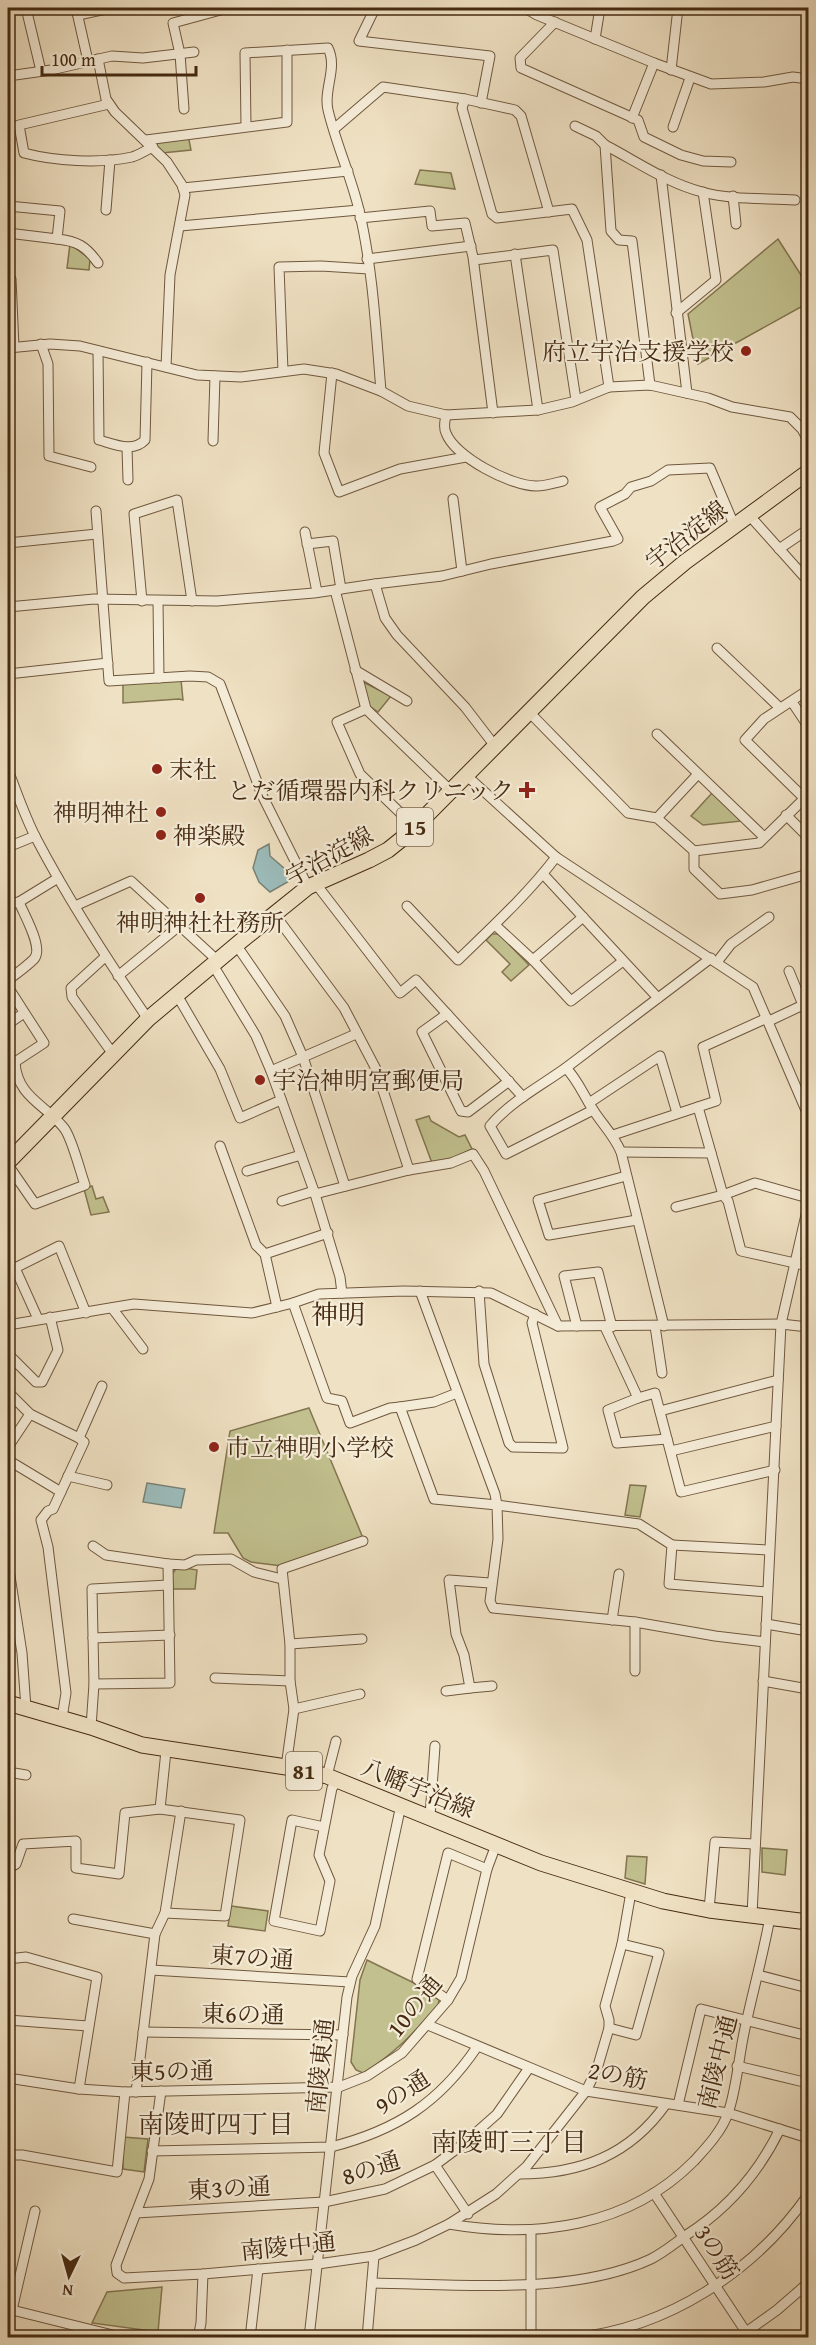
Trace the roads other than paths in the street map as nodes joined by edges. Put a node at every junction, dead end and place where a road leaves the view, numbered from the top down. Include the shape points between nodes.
1 (27, 8) edge
2 (111, 8) edge
3 (228, 8) edge
4 (375, 8) edge
5 (525, 8) edge
6 (600, 8) edge
7 (678, 8) edge
8 (77, 11) edge
9 (538, 11) edge
10 (555, 22) junction
11 (596, 39) junction
12 (287, 50) junction
13 (195, 52) dead end
14 (180, 54) junction
15 (93, 60) junction
16 (654, 63) junction
17 (671, 70) junction
18 (41, 71) junction
19 (8, 76) edge
20 (690, 78) junction
21 (808, 79) edge
22 (465, 99) junction
23 (481, 103) junction
24 (109, 104) junction
25 (184, 109) dead end
26 (632, 118) junction
27 (246, 126) junction
28 (576, 126) dead end
29 (673, 127) dead end
30 (334, 129) junction
31 (146, 140) junction
32 (605, 145) junction
33 (153, 147) junction
34 (110, 159) junction
35 (731, 162) dead end
36 (348, 171) junction
37 (661, 175) junction
38 (183, 188) junction
39 (703, 192) junction
40 (733, 196) junction
41 (795, 200) dead end
42 (8, 206) edge
43 (106, 210) dead end
44 (549, 212) junction
45 (360, 214) junction
46 (736, 224) dead end
47 (180, 226) junction
48 (8, 233) edge
49 (57, 239) junction
50 (471, 246) junction
51 (515, 254) junction
52 (474, 260) junction
53 (98, 263) dead end
54 (368, 264) junction
55 (8, 279) edge
56 (676, 314) junction
57 (41, 344) junction
58 (11, 348) edge
59 (99, 351) junction
60 (147, 362) junction
61 (166, 367) junction
62 (283, 371) junction
63 (332, 373) junction
64 (215, 376) junction
65 (650, 385) junction
66 (609, 387) junction
67 (381, 392) junction
68 (687, 393) junction
69 (576, 400) junction
70 (538, 410) junction
71 (493, 413) junction
72 (446, 415) junction
73 (808, 440) edge
74 (213, 441) dead end
75 (127, 448) junction
76 (465, 457) junction
77 (92, 467) dead end
78 (808, 472) edge
79 (128, 480) dead end
80 (563, 481) dead end
81 (453, 499) dead end
82 (96, 511) dead end
83 (749, 515) junction
84 (735, 526) junction
85 (808, 531) edge
86 (305, 532) dead end
87 (97, 534) junction
88 (8, 542) edge
89 (308, 544) junction
90 (779, 549) junction
91 (462, 571) junction
92 (808, 581) edge
93 (375, 584) junction
94 (338, 589) junction
95 (317, 592) junction
96 (102, 600) junction
97 (142, 601) junction
98 (192, 601) junction
99 (158, 602) junction
100 (8, 607) edge
101 (717, 648) dead end
102 (108, 663) junction
103 (355, 670) junction
104 (8, 674) edge
105 (159, 678) junction
106 (808, 690) edge
107 (407, 701) dead end
108 (792, 702) junction
109 (780, 708) junction
110 (366, 709) junction
111 (529, 712) junction
112 (808, 726) edge
113 (657, 734) dead end
114 (495, 746) junction
115 (8, 770) edge
116 (698, 774) junction
117 (466, 775) junction
118 (10, 785) edge
119 (451, 791) junction
120 (806, 797) edge
121 (786, 815) junction
122 (657, 818) junction
123 (415, 827) junction
124 (35, 836) junction
125 (764, 837) junction
126 (808, 837) edge
127 (8, 847) edge
128 (694, 851) junction
129 (556, 856) junction
130 (543, 874) junction
131 (808, 874) edge
132 (58, 878) junction
133 (312, 886) junction
134 (19, 902) junction
135 (8, 904) edge
136 (75, 906) junction
137 (407, 906) dead end
138 (274, 915) junction
139 (583, 917) junction
140 (768, 917) dead end
141 (495, 925) junction
142 (179, 926) junction
143 (237, 946) junction
144 (105, 957) junction
145 (533, 960) junction
146 (714, 960) junction
147 (623, 961) junction
148 (216, 963) junction
149 (789, 971) dead end
150 (118, 976) junction
151 (8, 979) edge
152 (177, 995) junction
153 (658, 998) junction
154 (24, 1013) junction
155 (447, 1014) junction
156 (148, 1019) junction
157 (768, 1020) junction
158 (8, 1024) edge
159 (356, 1034) junction
160 (113, 1054) junction
161 (303, 1056) junction
162 (566, 1068) junction
163 (271, 1071) junction
164 (509, 1081) junction
165 (523, 1097) junction
166 (281, 1100) junction
167 (591, 1106) junction
168 (698, 1107) junction
169 (677, 1113) junction
170 (808, 1115) edge
171 (51, 1116) junction
172 (613, 1135) junction
173 (220, 1146) dead end
174 (621, 1152) junction
175 (711, 1153) junction
176 (301, 1155) junction
177 (8, 1164) edge
178 (408, 1170) junction
179 (247, 1171) dead end
180 (626, 1176) junction
181 (345, 1186) junction
182 (315, 1192) junction
183 (723, 1195) junction
184 (808, 1198) edge
185 (282, 1201) dead end
186 (808, 1206) edge
187 (676, 1207) dead end
188 (637, 1220) junction
189 (328, 1233) junction
190 (265, 1254) junction
191 (795, 1263) junction
192 (808, 1266) edge
193 (420, 1291) junction
194 (479, 1291) junction
195 (342, 1293) junction
196 (293, 1304) junction
197 (277, 1307) junction
198 (112, 1308) junction
199 (86, 1313) junction
200 (535, 1314) junction
201 (51, 1317) junction
202 (38, 1319) junction
203 (781, 1324) junction
204 (8, 1325) edge
205 (558, 1326) junction
206 (578, 1326) junction
207 (659, 1326) junction
208 (608, 1327) junction
209 (808, 1327) edge
210 (143, 1349) dead end
211 (8, 1354) edge
212 (662, 1372) dead end
213 (778, 1380) junction
214 (102, 1386) dead end
215 (8, 1392) edge
216 (457, 1393) junction
217 (638, 1398) junction
218 (400, 1407) junction
219 (660, 1411) junction
220 (30, 1414) junction
221 (776, 1426) junction
222 (79, 1438) junction
223 (667, 1439) junction
224 (8, 1447) edge
225 (671, 1451) junction
226 (8, 1460) edge
227 (775, 1470) junction
228 (68, 1476) junction
229 (100, 1486) dead end
230 (61, 1492) junction
231 (497, 1505) junction
232 (363, 1541) dead end
233 (672, 1545) junction
234 (93, 1546) dead end
235 (769, 1550) junction
236 (8, 1563) edge
237 (168, 1564) junction
238 (619, 1574) dead end
239 (282, 1579) junction
240 (490, 1583) junction
241 (168, 1585) junction
242 (767, 1592) junction
243 (612, 1620) junction
244 (635, 1622) junction
245 (766, 1624) junction
246 (808, 1631) edge
247 (170, 1635) junction
248 (93, 1638) junction
249 (363, 1639) dead end
250 (765, 1642) junction
251 (290, 1644) junction
252 (635, 1671) dead end
253 (215, 1678) dead end
254 (290, 1681) junction
255 (763, 1681) junction
256 (94, 1684) junction
257 (492, 1686) dead end
258 (470, 1688) junction
259 (808, 1689) edge
260 (447, 1691) dead end
261 (360, 1694) dead end
262 (8, 1703) edge
263 (26, 1708) junction
264 (294, 1709) junction
265 (62, 1718) junction
266 (91, 1727) junction
267 (336, 1741) dead end
268 (435, 1746) dead end
269 (166, 1750) junction
270 (286, 1767) junction
271 (8, 1772) edge
272 (26, 1775) dead end
273 (333, 1778) junction
274 (401, 1805) junction
275 (160, 1809) junction
276 (181, 1811) junction
277 (430, 1816) junction
278 (324, 1827) junction
279 (754, 1844) junction
280 (496, 1845) junction
281 (8, 1869) edge
282 (488, 1869) junction
283 (631, 1892) junction
284 (709, 1910) junction
285 (165, 1912) junction
286 (752, 1915) junction
287 (770, 1917) junction
288 (74, 1919) dead end
289 (808, 1922) edge
290 (155, 1934) junction
291 (622, 1944) junction
292 (8, 1959) edge
293 (151, 1970) junction
294 (758, 1975) junction
295 (350, 1982) junction
296 (808, 1988) edge
297 (448, 2000) junction
298 (8, 2020) edge
299 (747, 2020) junction
300 (428, 2025) junction
301 (87, 2026) junction
302 (609, 2028) junction
303 (143, 2032) junction
304 (343, 2035) junction
305 (808, 2036) edge
306 (477, 2046) junction
307 (737, 2066) junction
308 (529, 2068) junction
309 (8, 2078) edge
310 (808, 2083) edge
311 (339, 2087) junction
312 (79, 2089) junction
313 (161, 2091) junction
314 (586, 2091) junction
315 (125, 2092) junction
316 (136, 2092) junction
317 (666, 2104) junction
318 (678, 2105) junction
319 (728, 2113) junction
320 (780, 2129) junction
321 (808, 2138) edge
322 (331, 2147) junction
323 (152, 2151) junction
324 (8, 2155) edge
325 (435, 2165) junction
326 (519, 2174) junction
327 (654, 2193) junction
328 (808, 2195) edge
329 (324, 2202) junction
330 (35, 2211) dead end
331 (136, 2213) junction
332 (468, 2214) junction
333 (448, 2224) junction
334 (531, 2230) junction
335 (684, 2237) junction
336 (374, 2256) junction
337 (318, 2264) junction
338 (258, 2269) junction
339 (203, 2274) junction
340 (372, 2283) junction
341 (532, 2284) junction
342 (716, 2287) junction
343 (807, 2287) edge
344 (10, 2310) edge
345 (742, 2335) edge
346 (125, 2337) edge
347 (198, 2337) edge
348 (250, 2337) edge
349 (309, 2337) edge
350 (367, 2337) edge
351 (531, 2337) edge
352 (573, 2337) edge

1 - 18 street
2 - 8 street
3 - 14 street via 173,23
4 - 23 street via 358,41 490,56
5 - 9 street
6 - 11 street
7 - 17 street
8 - 15 street
9 - 10 street
10 - 11 street
10 - 26 street via 520,58 521,68
11 - 16 street
12 - 27 street via 286,122
12 - 27 street via 245,53
12 - 30 street via 328,48 333,56 327,108
13 - 14 street
14 - 15 street
14 - 25 street
15 - 18 street
15 - 24 street
16 - 17 street
16 - 26 street
17 - 20 street
18 - 19 street
20 - 21 street via 711,84
20 - 29 street
22 - 23 street
22 - 30 street via 383,87
22 - 44 street via 462,108 492,214 497,218
23 - 44 street via 515,110 521,116
24 - 31 street
24 - 34 street via 19,125 24,153 46,159
26 - 35 street via 642,126 644,137 681,155
27 - 31 street
28 - 32 street
30 - 36 street
31 - 33 street
32 - 37 street
32 - 65 street via 611,231 619,240 632,241
33 - 34 street via 134,157
33 - 38 street
34 - 43 street
36 - 38 street
36 - 45 street
37 - 39 street
37 - 56 street
38 - 47 street
39 - 40 street
39 - 56 street via 716,280
40 - 41 street
40 - 46 street
42 - 49 street via 60,211
44 - 66 street via 572,209 587,240
45 - 47 street
45 - 50 street via 430,211 432,226 465,223
45 - 54 street
47 - 61 street via 170,275
48 - 49 street
49 - 53 street via 75,241
50 - 52 street
50 - 54 street
51 - 52 street
51 - 69 street via 553,250
51 - 70 street
52 - 71 street
54 - 62 street via 279,267
54 - 67 street
55 - 58 street
56 - 68 street
57 - 58 street
57 - 59 street
57 - 77 street via 48,364 49,456
59 - 60 street
59 - 75 street via 99,440
60 - 61 street
60 - 75 street via 145,440 140,446
61 - 64 street
62 - 63 street
62 - 64 street
63 - 67 street
63 - 76 street via 324,453 339,492 400,469
64 - 74 street
65 - 66 street
65 - 68 street
66 - 69 street
67 - 72 street via 408,406
68 - 73 street via 732,407 790,417
69 - 70 street
70 - 71 street
71 - 72 street
72 - 76 street via 446,433
75 - 79 street
76 - 80 street via 524,484
78 - 83 main road, 宇治淀線 / 15
81 - 91 street
82 - 87 street
83 - 84 main road, 宇治淀線 / 15
83 - 90 street
84 - 91 street via 710,468 668,470 600,507 618,538 613,541
84 - 111 main road, 宇治淀線 / 15 via 644,597
85 - 90 street
86 - 89 street
87 - 88 street
87 - 96 street
89 - 94 street via 333,541
89 - 95 street
90 - 92 street
91 - 93 street
93 - 94 street
93 - 114 street via 385,618 397,635 465,707
94 - 95 street
94 - 103 street
95 - 98 street
96 - 97 street
96 - 100 street
96 - 102 street
97 - 98 street via 134,514 177,500
97 - 99 street
98 - 99 street
99 - 105 street
101 - 109 street
102 - 104 street
102 - 105 street via 109,681
103 - 107 street
103 - 110 street
105 - 133 street via 208,677 220,684 262,795
106 - 108 street
108 - 109 street
108 - 112 street
109 - 120 street via 745,740
110 - 119 street
110 - 123 street via 337,722 348,751 360,774
111 - 114 main road, 宇治淀線 / 15
111 - 122 street via 628,813
113 - 116 street
114 - 117 main road, 宇治淀線 / 15
115 - 118 street
116 - 122 street
116 - 125 street
117 - 119 main road, 宇治淀線 / 15
117 - 129 street
118 - 124 street
119 - 123 main road, 宇治淀線 / 15
120 - 121 street
121 - 125 street
121 - 126 street
122 - 128 street
123 - 133 main road, 宇治淀線 / 15 via 388,850
124 - 127 street
124 - 132 street
125 - 128 street via 753,846
128 - 131 street via 694,869 720,894 752,890
129 - 130 street
129 - 146 street
130 - 139 street
130 - 141 street
132 - 134 street
132 - 136 street
133 - 138 main road, 宇治淀線 / 15
133 - 155 street via 400,993 416,980
134 - 135 street
134 - 151 street via 38,951 35,958
136 - 142 street via 131,881
136 - 144 street
137 - 141 street via 458,960
138 - 143 main road, 宇治淀線 / 15
138 - 159 street via 344,1008
139 - 145 street
139 - 147 street
140 - 146 street
141 - 145 street
142 - 148 street
142 - 150 street
143 - 148 main road, 宇治淀線 / 15
143 - 161 street via 285,1016
144 - 150 street
144 - 160 street via 71,988 72,997
145 - 147 street via 571,1000
146 - 153 street
146 - 157 street via 753,987
147 - 153 street
148 - 152 main road, 宇治淀線 / 15
148 - 163 street
149 - 157 street via 803,1005
150 - 156 street
151 - 154 street
152 - 156 main road, 宇治淀線 / 15
152 - 166 street via 219,1069 240,1118
153 - 162 street
154 - 158 street
154 - 171 street via 44,1043 15,1062 16,1076 25,1091
155 - 164 street
155 - 164 street via 422,1032 461,1112 468,1112
156 - 160 main road, 宇治淀線 / 15
157 - 168 street via 703,1047 716,1101
157 - 170 street
159 - 161 street
159 - 178 street via 376,1069
160 - 171 main road, 宇治淀線 / 15
161 - 163 street
161 - 181 street
162 - 165 street
162 - 167 street
163 - 166 street
164 - 165 street
165 - 167 street via 490,1126 506,1154
166 - 176 street
167 - 169 street via 660,1056
167 - 172 street
168 - 169 street
168 - 175 street
169 - 172 street
171 - 177 main road, 宇治淀線 / 15
171 - 177 street via 65,1129 85,1185 35,1204
172 - 174 street
173 - 190 street via 256,1245
174 - 175 street
174 - 180 street
175 - 183 street
176 - 179 street
176 - 182 street
178 - 181 street
178 - 205 street via 473,1155
180 - 188 street
180 - 188 street via 538,1200 549,1236
181 - 182 street
182 - 185 street
182 - 189 street
183 - 184 street via 755,1183
183 - 187 street
183 - 191 street via 741,1251
186 - 191 street
188 - 207 street
189 - 190 street
189 - 195 street
190 - 197 street
191 - 192 street
191 - 203 street
193 - 194 street
193 - 195 street
193 - 216 street
194 - 200 street
194 - 200 street via 484,1364 509,1443 513,1447 563,1448 532,1323
195 - 196 street via 319,1294
196 - 197 street
196 - 218 street via 327,1398 342,1401 350,1423
197 - 198 street via 252,1313 134,1304
198 - 199 street
198 - 210 street
199 - 201 street
199 - 202 street via 59,1246 15,1268
200 - 205 street
201 - 202 street
201 - 211 street via 58,1350 42,1382 36,1382
202 - 204 street
203 - 207 street
203 - 209 street
203 - 213 street
205 - 206 street
206 - 208 street
206 - 208 street via 564,1276 598,1272
207 - 208 street
207 - 212 street
208 - 217 street
213 - 219 street
213 - 221 street
214 - 222 street
215 - 220 street
216 - 218 street via 434,1402
216 - 231 street
217 - 219 street via 655,1393
217 - 223 street via 608,1410 617,1443
218 - 231 street via 434,1500
219 - 223 street
220 - 222 street
220 - 224 street
221 - 225 street
221 - 227 street
222 - 228 street via 84,1442
223 - 225 street
225 - 227 street via 681,1492
226 - 230 street
227 - 235 street
228 - 229 street
228 - 230 street
230 - 265 street via 53,1509 41,1520 48,1547 66,1692
231 - 233 street via 639,1524
231 - 240 street via 498,1539
232 - 239 street via 282,1569
233 - 235 street
233 - 242 street via 669,1584
234 - 237 street via 106,1554
235 - 242 street
236 - 263 street
237 - 239 street via 231,1559 254,1572
237 - 241 street
238 - 243 street
239 - 251 street
240 - 243 street via 493,1608
240 - 258 street via 449,1580 456,1634
241 - 247 street
241 - 248 street via 92,1589
242 - 245 street
243 - 244 street
244 - 250 street
244 - 252 street
245 - 246 street
245 - 250 street
247 - 248 street
247 - 256 street via 170,1683
248 - 256 street
249 - 251 street
250 - 255 street
251 - 254 street
253 - 254 street
254 - 264 street
255 - 259 street
255 - 279 street
256 - 266 street
257 - 258 street
258 - 260 street
261 - 264 street
262 - 263 main road, 八幡宇治線 / 81
263 - 265 main road, 八幡宇治線 / 81
264 - 270 street
265 - 266 main road, 八幡宇治線 / 81
266 - 269 main road, 八幡宇治線 / 81
267 - 273 street
268 - 277 street
269 - 270 main road, 八幡宇治線 / 81
269 - 275 street
270 - 273 main road, 八幡宇治線 / 81
271 - 272 street
273 - 274 main road, 八幡宇治線 / 81
273 - 278 street
274 - 277 main road, 八幡宇治線 / 81
274 - 295 street, 南陵東通 via 375,1926
275 - 276 street
275 - 281 street via 125,1813 118,1874 76,1868 76,1841 23,1844 16,1864
276 - 285 street
276 - 285 street via 240,1820 225,1916
277 - 280 main road, 八幡宇治線 / 81
278 - 278 street via 319,1855 330,1881 320,1931 274,1921 292,1820
279 - 284 street via 715,1842
279 - 286 street
280 - 282 street, 10の通
280 - 283 main road, 八幡宇治線 / 81
282 - 297 street, 10の通 via 461,1978
282 - 297 street via 448,1853 417,1979
283 - 284 main road, 八幡宇治線 / 81
283 - 291 street
284 - 286 main road, 八幡宇治線 / 81
285 - 290 street
286 - 287 main road, 八幡宇治線 / 81
287 - 289 main road, 八幡宇治線 / 81
287 - 294 street, 南陵中通
288 - 290 street
290 - 293 street
291 - 302 street via 605,2006
291 - 302 street via 659,1953 636,2035
292 - 301 street via 26,1957 97,1977
293 - 295 street, 東7の通
293 - 303 street
294 - 296 street
294 - 299 street, 南陵中通
295 - 304 street, 南陵東通
297 - 300 street, 10の通
298 - 301 street
299 - 305 street
299 - 307 street, 南陵中通
299 - 318 street via 701,2009
300 - 306 street, 2の筋
300 - 311 street, 10の通 via 392,2061
301 - 312 street
302 - 314 street, 南陵中通
303 - 304 street, 東6の通
303 - 316 street
304 - 311 street, 南陵東通
306 - 308 street, 2の筋
306 - 322 street, 9の通 via 451,2082 415,2112
307 - 310 street
307 - 319 street, 南陵中通
308 - 314 street, 2の筋
308 - 325 street, 8の通 via 497,2114
309 - 312 street, 東5の通
311 - 313 street, 東5の通
311 - 322 street, 南陵東通
312 - 315 street, 東5の通
313 - 316 street, 東5の通
313 - 323 street
314 - 317 street, 2の筋
314 - 326 street, 南陵中通
315 - 316 street, 東5の通
315 - 324 street via 117,2172
317 - 318 street, 2の筋
317 - 326 street via 635,2139 612,2154 565,2171
318 - 319 street, 2の筋
319 - 320 street, 2の筋
319 - 327 street, 南陵中通 via 699,2156
320 - 321 street, 2の筋
320 - 335 street via 767,2155 740,2190 715,2215
322 - 323 street, 9の通
322 - 329 street, 南陵東通
323 - 331 street via 149,2179
325 - 329 street, 8の通 via 385,2189
325 - 332 street
326 - 332 street, 南陵中通
327 - 334 street, 南陵中通 via 597,2219
327 - 335 street, 3の筋
328 - 342 street via 766,2246
329 - 331 street, 東3の通
329 - 337 street, 南陵東通
330 - 344 street
331 - 339 street, 南陵中通 via 116,2265 117,2273 124,2278
332 - 333 street, 南陵中通
333 - 334 street, 南陵中通
333 - 336 street, 南陵中通
334 - 341 street
335 - 341 street via 653,2258 615,2272
335 - 342 street, 3の筋
336 - 337 street, 南陵中通
336 - 340 street
337 - 338 street, 南陵中通
337 - 349 street, 南陵東通
338 - 339 street, 南陵中通
338 - 348 street
339 - 347 street
340 - 341 street
340 - 350 street
341 - 351 street
342 - 345 street, 3の筋
342 - 352 street via 666,2313 615,2330
343 - 345 street
344 - 346 street

